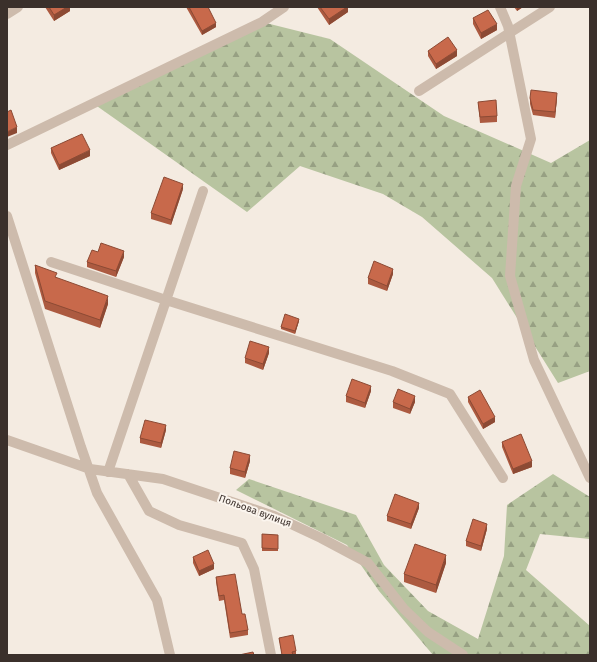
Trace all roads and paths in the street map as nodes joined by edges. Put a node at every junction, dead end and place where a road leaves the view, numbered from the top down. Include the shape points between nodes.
1 (18, 7) edge
2 (284, 7) edge
3 (500, 7) edge
4 (550, 7) edge
5 (7, 14) edge
6 (510, 34) junction
7 (419, 91) dead end
8 (7, 146) edge
9 (203, 191) dead end
10 (7, 216) edge
11 (50, 262) dead end
12 (166, 300) junction
13 (7, 440) edge
14 (90, 469) junction
15 (108, 472) junction
16 (128, 474) junction
17 (503, 478) dead end
18 (590, 478) edge
19 (170, 655) edge
20 (271, 655) edge
21 (463, 655) edge

1 - 5 street
2 - 8 street via 262,22
3 - 6 street
4 - 6 street
6 - 7 street
6 - 18 street via 531,139 516,186 510,276 534,360
9 - 12 street
10 - 14 street
11 - 12 street
12 - 15 street
12 - 17 street via 392,371 450,394
13 - 14 street, Польова вулиця
14 - 15 street, Польова вулиця
14 - 19 street via 97,493 157,600
15 - 16 street, Польова вулиця
16 - 20 street via 149,511 179,525 242,543 254,569
16 - 21 street, Польова вулиця via 163,479 274,516 368,563 404,609 428,632

